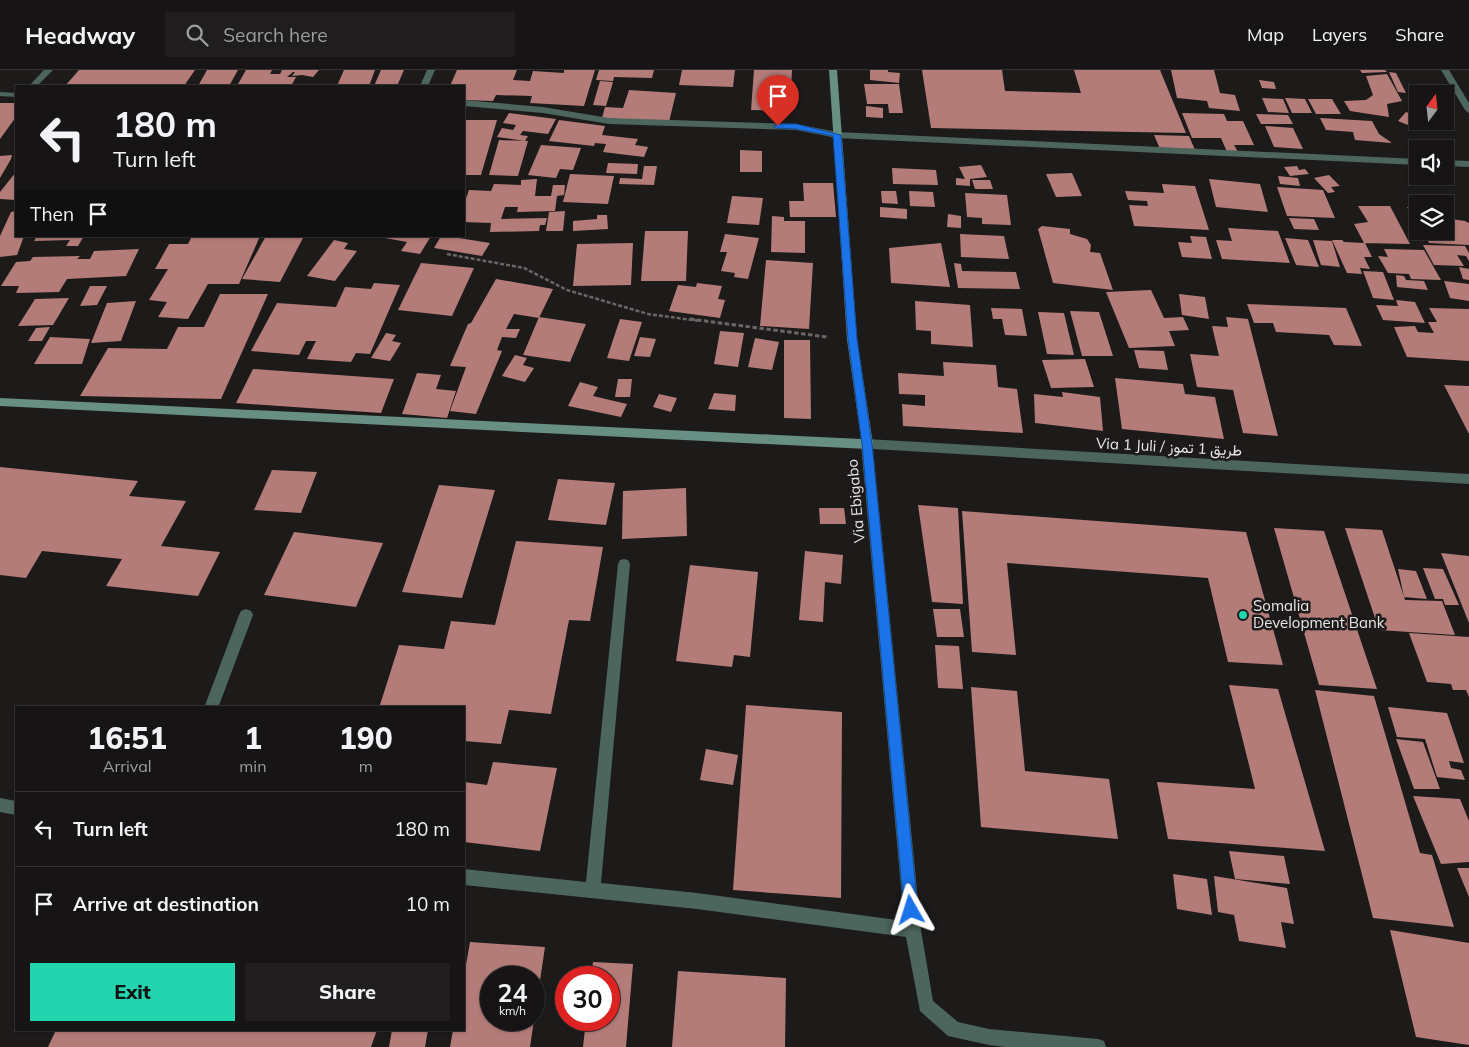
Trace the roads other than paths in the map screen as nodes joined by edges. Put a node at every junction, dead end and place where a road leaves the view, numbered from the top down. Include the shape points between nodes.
1 (49, 70) edge
2 (431, 70) edge
3 (833, 70) edge
4 (1444, 70) edge
5 (34, 85) edge
6 (424, 85) edge
7 (0, 94) edge
8 (15, 95) edge
9 (465, 102) edge
10 (1469, 110) edge
11 (837, 135) junction
12 (1409, 162) edge
13 (1454, 163) edge
14 (1469, 164) edge
15 (0, 402) edge
16 (867, 444) junction
17 (1469, 479) edge
18 (624, 564) dead end
19 (246, 615) dead end
20 (212, 706) edge
21 (0, 806) edge
22 (15, 808) edge
23 (465, 877) edge
24 (593, 890) junction
25 (913, 930) junction
26 (1098, 1047) edge

1 - 5 street
2 - 6 street
3 - 11 main road, Via Ebigabo
4 - 10 street
7 - 8 street
9 - 11 street via 609,121 796,126
11 - 12 street
11 - 16 main road, Via Ebigabo via 852,339
13 - 14 street
15 - 16 main road
16 - 17 street, Via 1 Juli / طريق 1 تموز
16 - 25 street, Via Ebigabo
18 - 24 street
19 - 20 street
21 - 22 street
23 - 24 street
24 - 25 street
25 - 26 street, Via Ebigabo via 926,1005 954,1030 989,1037

